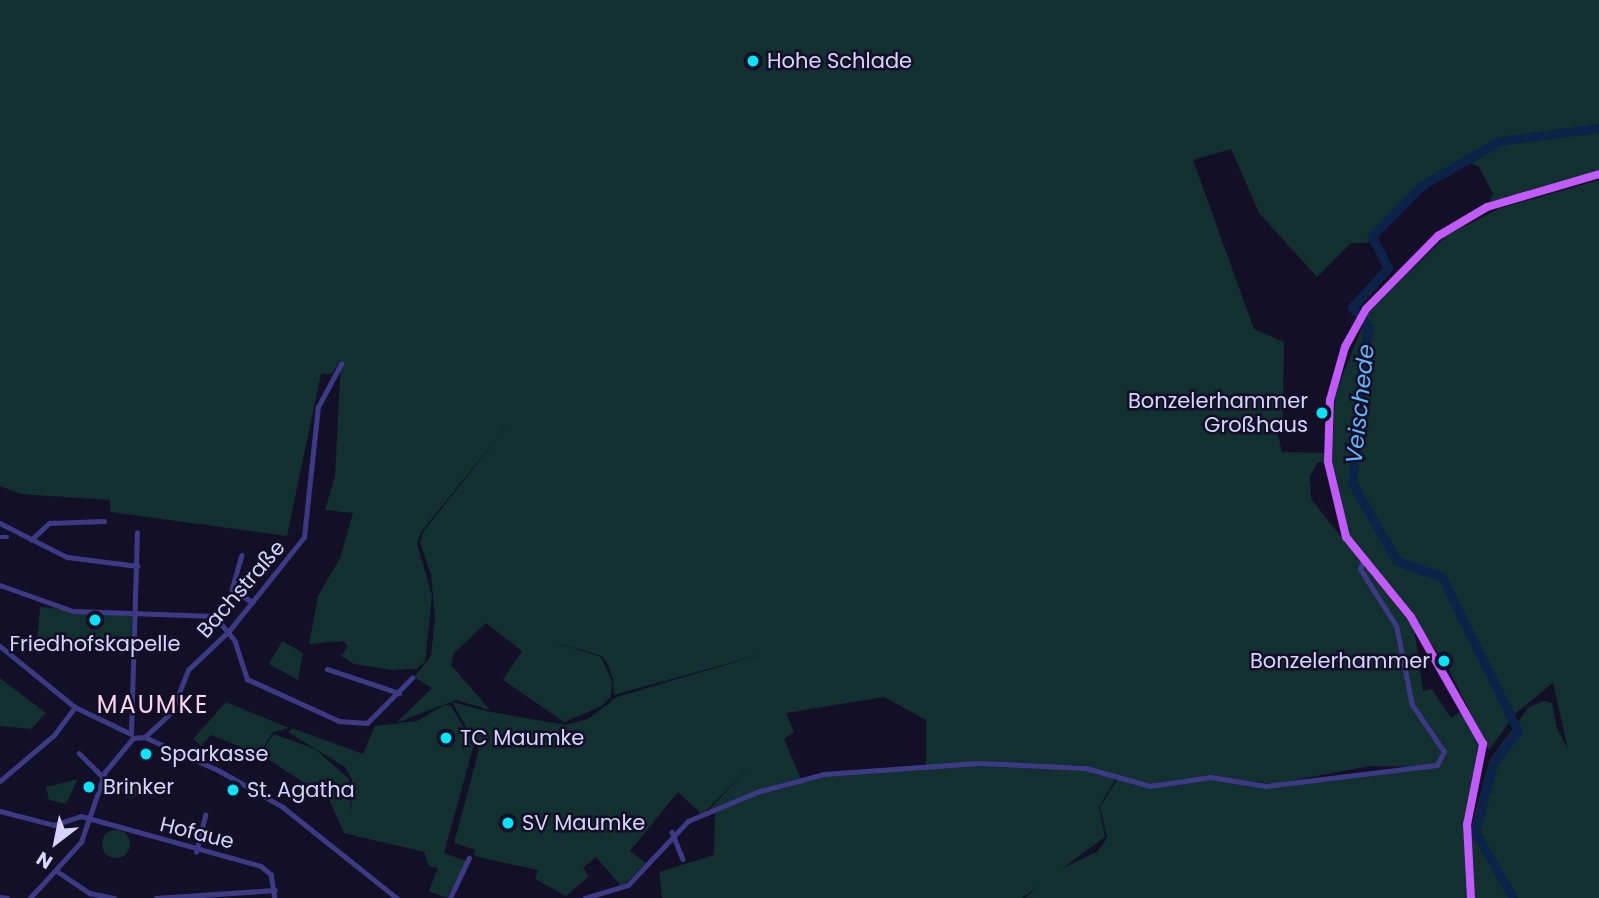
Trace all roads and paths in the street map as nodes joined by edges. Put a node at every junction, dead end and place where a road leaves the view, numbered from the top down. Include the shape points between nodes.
1 (1599, 174) edge
2 (341, 363) dead end
3 (104, 521) dead end
4 (0, 523) edge
5 (137, 533) dead end
6 (0, 537) edge
7 (7, 537) dead end
8 (31, 540) junction
9 (242, 555) dead end
10 (1363, 561) junction
11 (137, 566) junction
12 (0, 585) edge
13 (253, 602) junction
14 (136, 614) junction
15 (229, 631) junction
16 (0, 646) edge
17 (327, 669) dead end
18 (412, 678) dead end
19 (399, 693) junction
20 (75, 707) junction
21 (132, 736) junction
22 (145, 737) junction
23 (79, 752) dead end
24 (102, 776) junction
25 (0, 781) edge
26 (0, 811) edge
27 (205, 815) dead end
28 (90, 819) junction
29 (673, 832) junction
30 (196, 852) junction
31 (469, 858) dead end
32 (683, 859) dead end
33 (57, 871) junction
34 (275, 890) junction
35 (0, 897) edge
36 (7, 898) edge
37 (30, 898) edge
38 (114, 898) edge
39 (156, 898) edge
40 (275, 898) edge
41 (397, 898) edge
42 (450, 898) edge
43 (585, 898) edge
44 (1471, 898) edge

1 - 10 main road via 1468,216 1408,263 1357,323 1333,386 1327,444 1340,521
2 - 13 street, Bachstraße via 318,407 304,537
3 - 8 street via 49,523
4 - 8 street
5 - 11 street
6 - 7 street
8 - 11 street via 84,562
9 - 13 street via 232,590
10 - 29 street via 1360,569 1396,626 1412,705 1444,752 1437,765 1370,768 1275,786 1210,777 1159,787 1086,768 970,763 824,774 757,792
10 - 44 main road via 1411,617 1479,733 1480,776 1467,825
11 - 14 street
12 - 14 street via 60,609
13 - 15 street, Bachstraße
14 - 15 street via 206,613 223,620
14 - 21 street
15 - 19 street via 247,679 324,716 367,723
15 - 22 street, Bachstraße via 188,670 169,716
16 - 20 street
17 - 19 street
18 - 19 street
20 - 21 street
20 - 25 street via 54,735
21 - 22 street
21 - 24 street
22 - 41 street via 283,807
23 - 24 street
24 - 28 street
26 - 28 street via 54,825 78,816
27 - 30 street
28 - 30 street, Hofaue
28 - 33 street
29 - 32 street
29 - 43 street via 628,886
30 - 34 street, Hofaue via 261,866 271,874
31 - 42 street
33 - 37 street
33 - 38 street via 90,893
34 - 39 street
34 - 40 street
35 - 36 street

